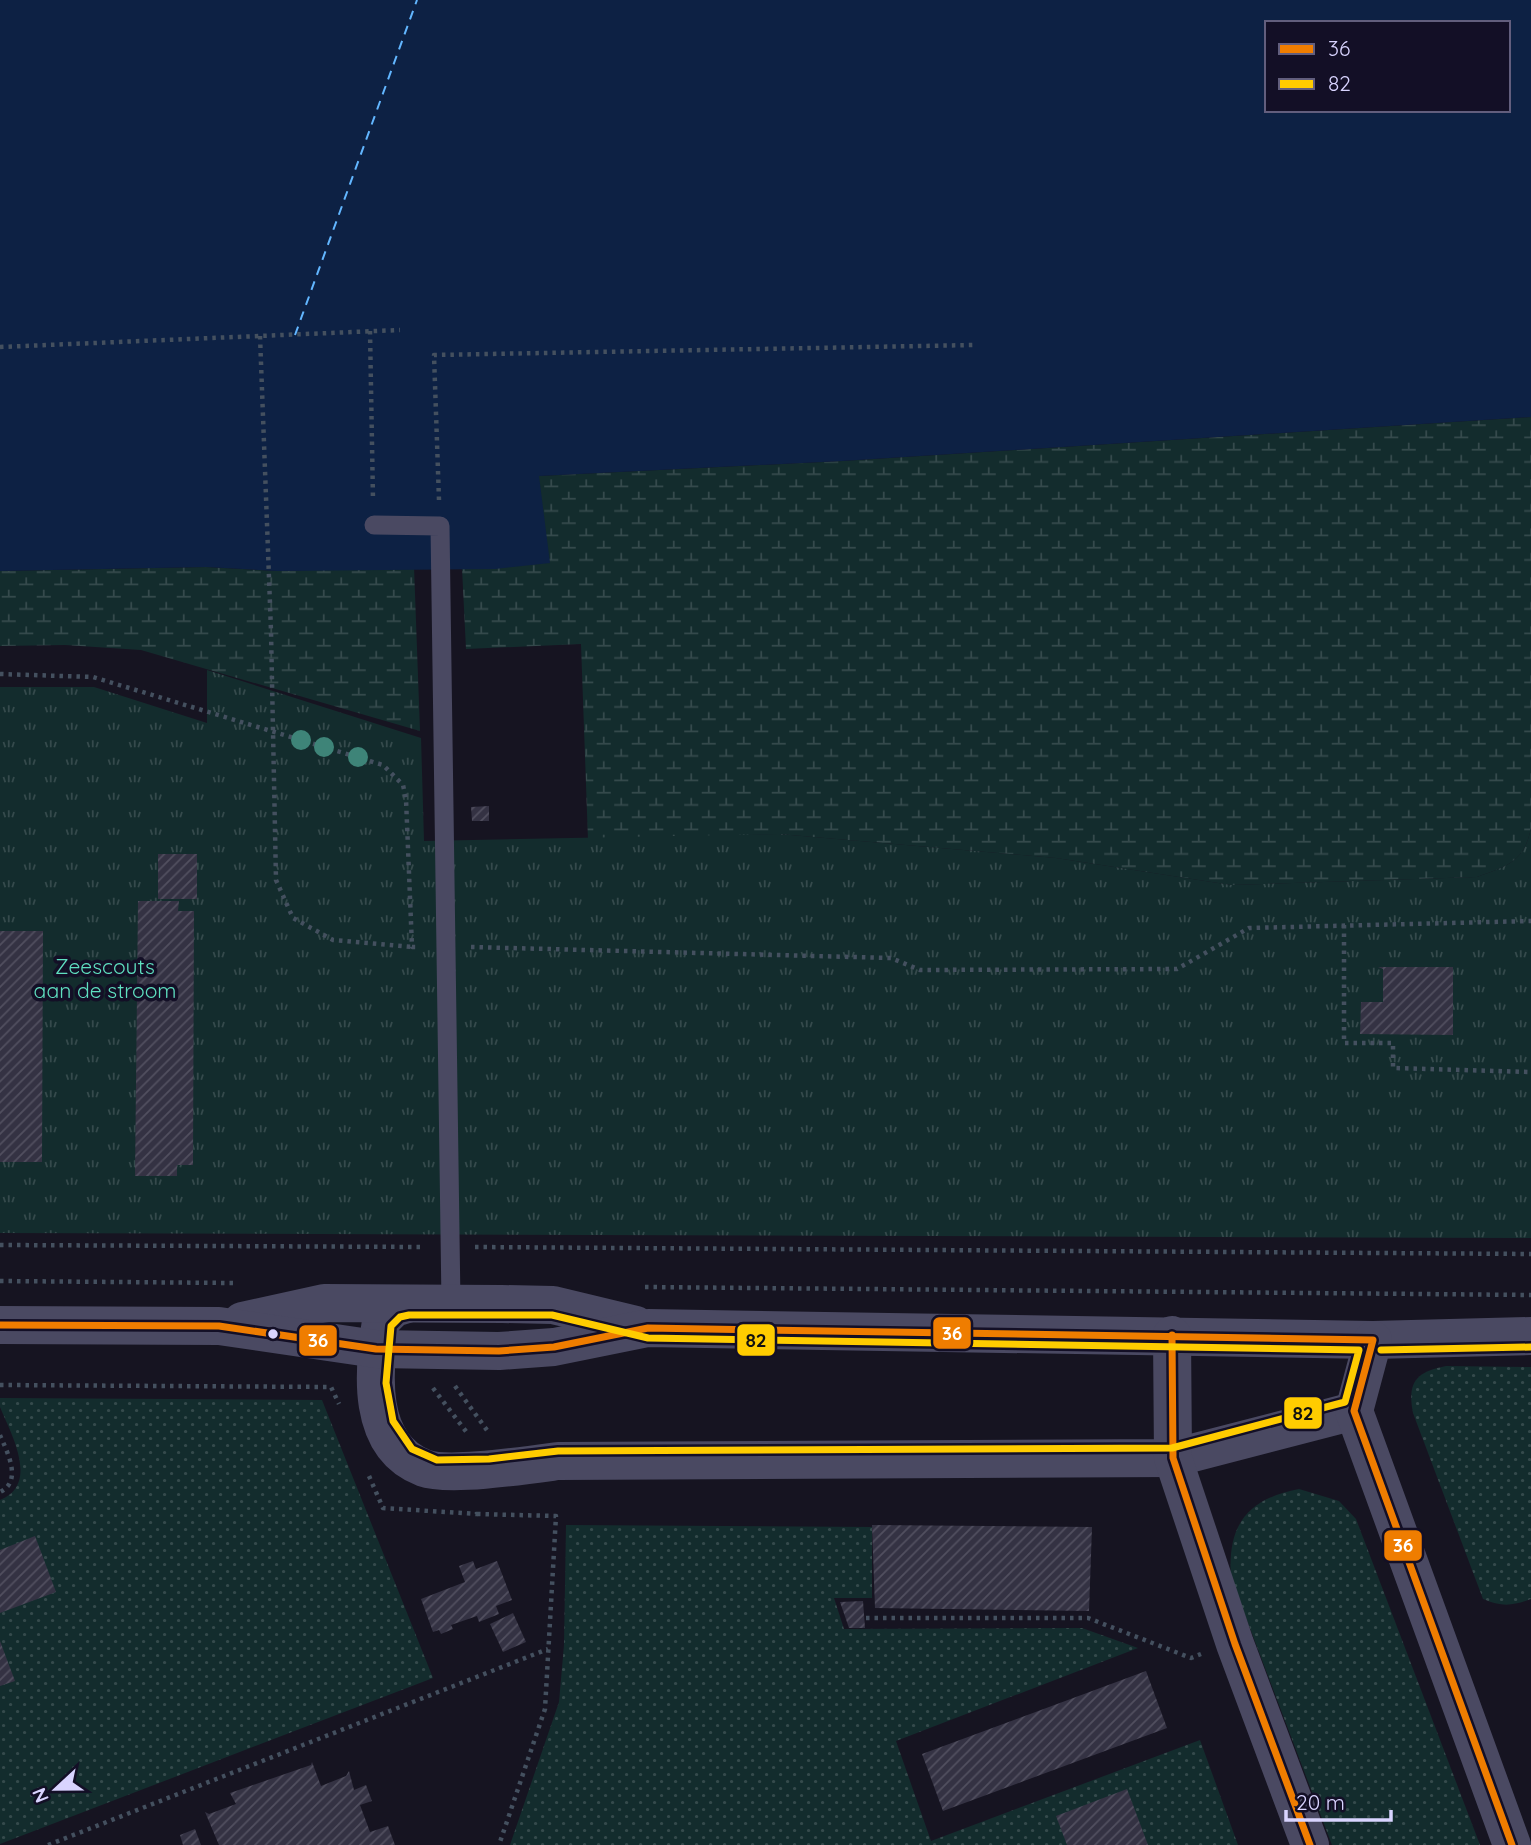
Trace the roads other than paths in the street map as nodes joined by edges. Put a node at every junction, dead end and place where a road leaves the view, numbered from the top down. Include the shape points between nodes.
1 (374, 525) road end
2 (429, 1304) junction
3 (0, 1325) edge
4 (219, 1326) junction
5 (649, 1328) junction
6 (1172, 1335) junction
7 (1531, 1336) edge
8 (1373, 1340) junction
9 (376, 1349) junction
10 (1353, 1411) junction
11 (1173, 1458) junction
12 (1310, 1845) edge
13 (1512, 1845) edge

1 - 2 lane via 440,526 451,1247
2 - 4 street via 324,1303
2 - 5 street via 553,1305
2 - 9 street via 394,1308 381,1321
3 - 4 street
4 - 9 street
5 - 6 street
5 - 9 street via 554,1347
6 - 8 street
6 - 11 street
7 - 8 street
8 - 10 street
9 - 11 street via 375,1393 385,1432 402,1455 426,1469 494,1470 558,1461
10 - 11 street
10 - 13 street
11 - 12 street via 1235,1644

